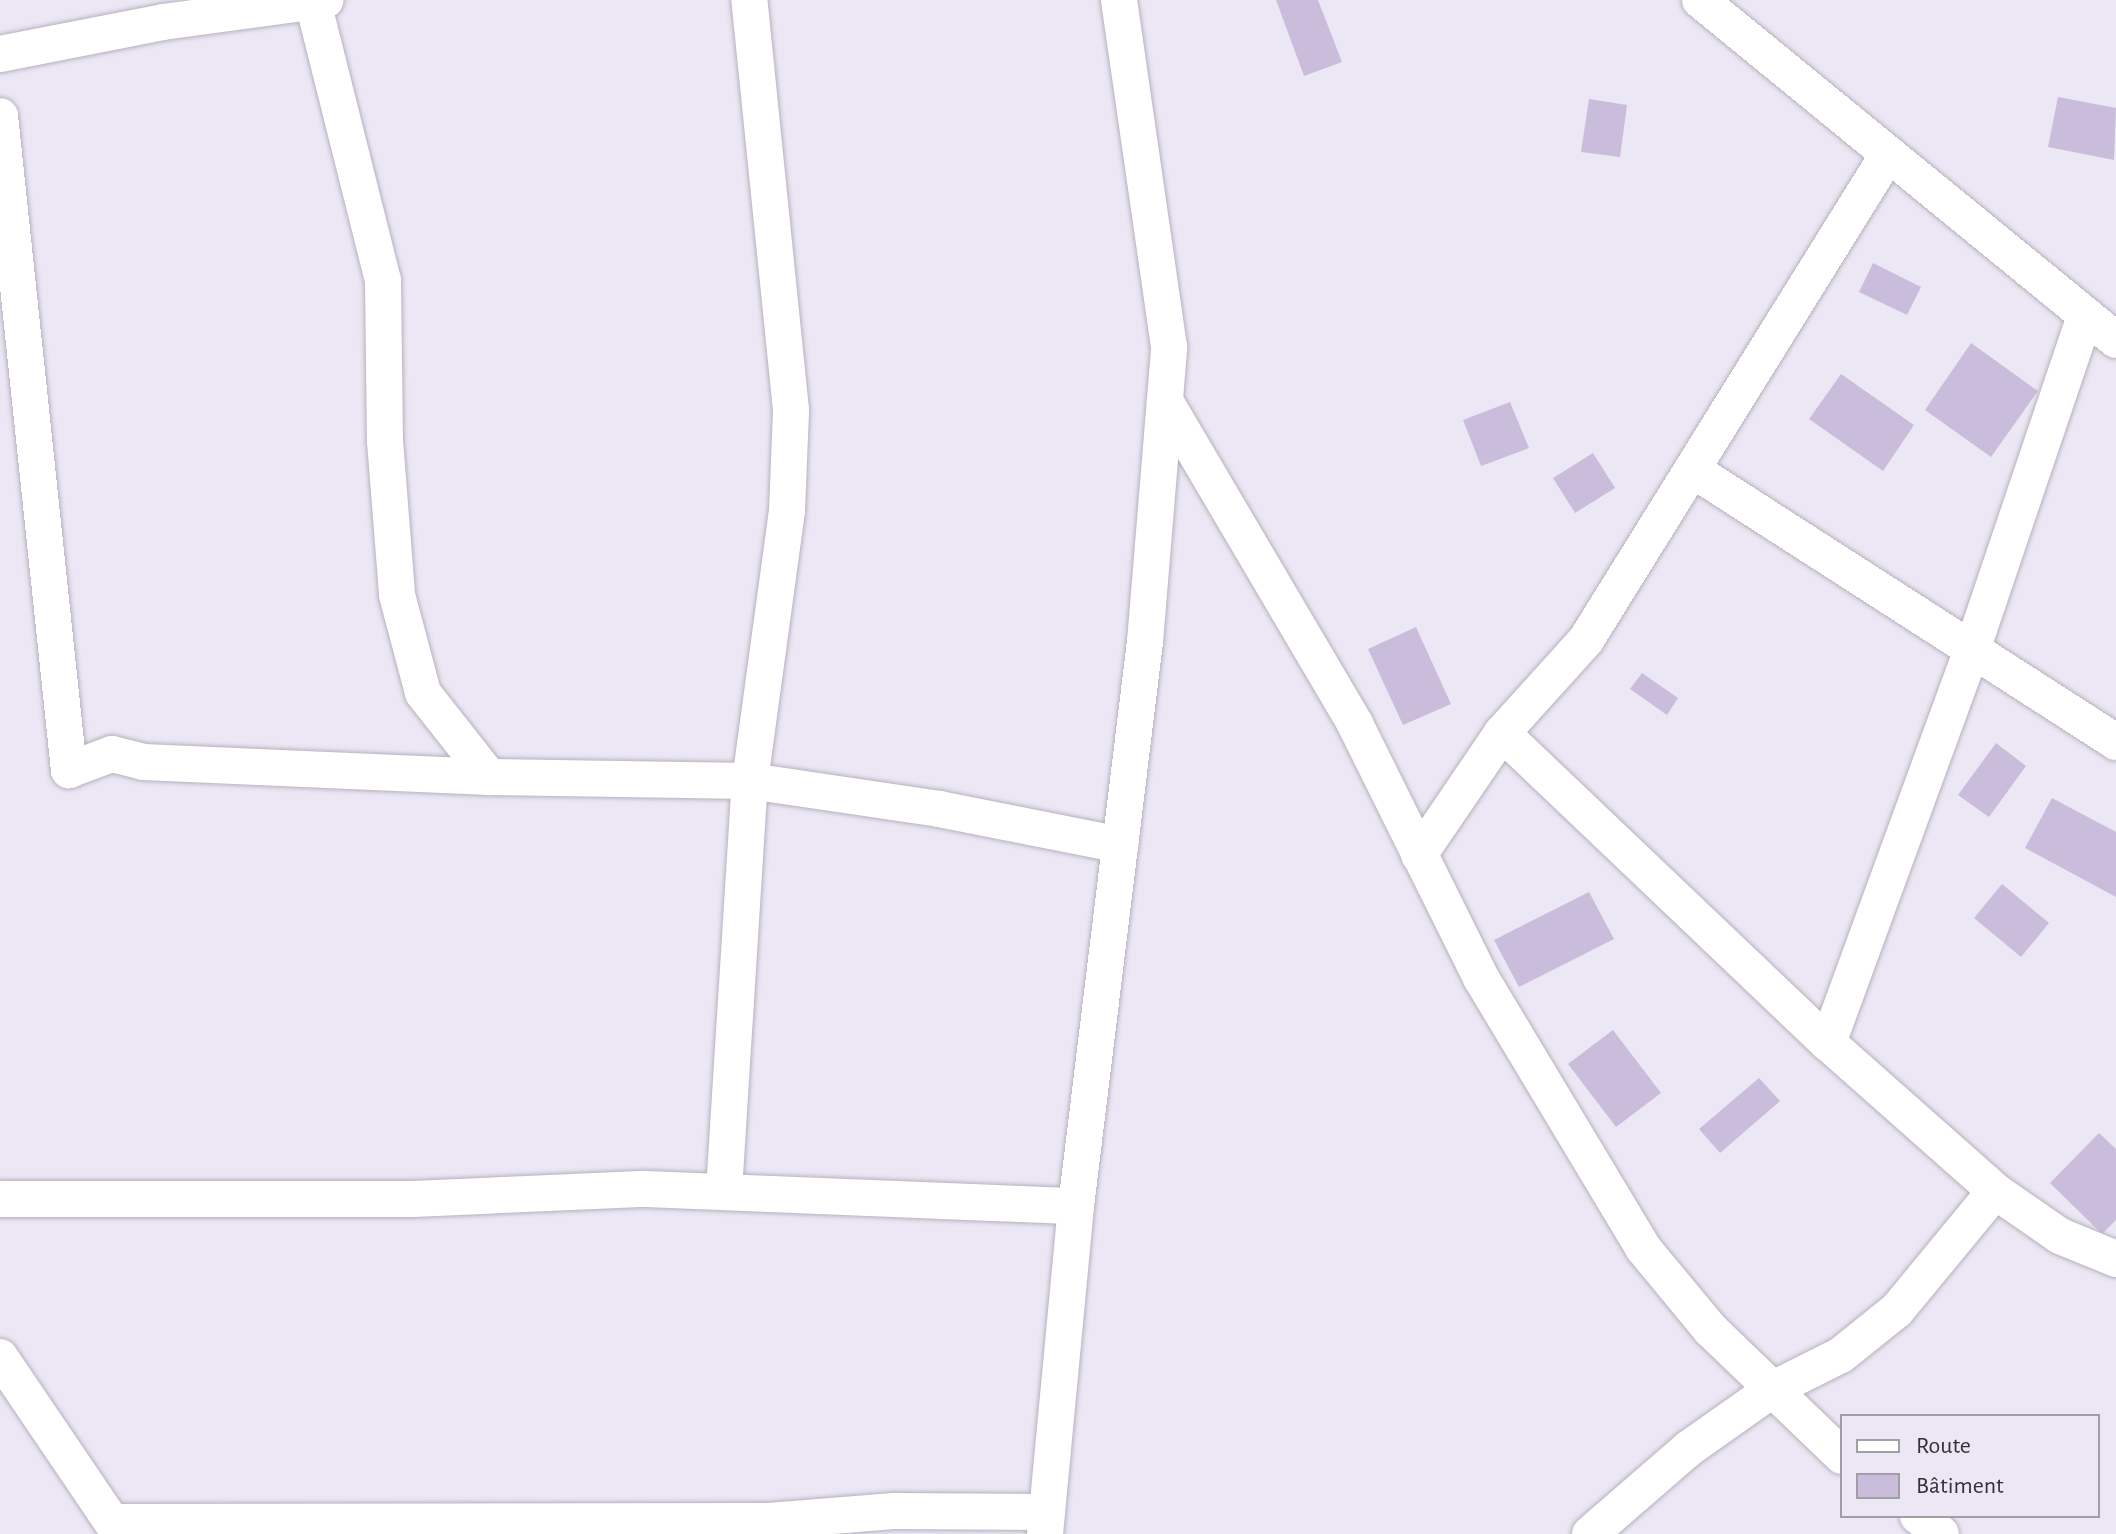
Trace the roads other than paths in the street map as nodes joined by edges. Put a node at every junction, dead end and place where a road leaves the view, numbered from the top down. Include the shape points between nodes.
1 (749, 0) edge
2 (1119, 0) edge
3 (1700, 0) edge
4 (320, 1) edge
5 (162, 11) edge
6 (0, 54) edge
7 (0, 116) edge
8 (1887, 156) junction
9 (2085, 316) junction
10 (2116, 340) edge
11 (1165, 401) junction
12 (1693, 470) junction
13 (1972, 650) junction
14 (1502, 733) junction
15 (2116, 742) edge
16 (489, 777) junction
17 (750, 781) junction
18 (1120, 845) junction
19 (1419, 855) junction
20 (1828, 1043) junction
21 (724, 1191) junction
22 (1995, 1191) junction
23 (0, 1199) edge
24 (1076, 1206) junction
25 (2116, 1259) edge
26 (0, 1357) edge
27 (1773, 1389) junction
28 (1840, 1454) edge
29 (1921, 1518) edge
30 (1046, 1523) edge
31 (118, 1528) edge
32 (643, 1528) edge
33 (1590, 1534) edge
34 (1941, 1534) edge

1 - 17 street via 791,410 787,511
2 - 11 street via 1169,347
3 - 8 street
4 - 5 street
4 - 16 street via 383,280 385,441 397,595 423,693
5 - 6 street
7 - 16 street via 69,770 112,754 143,762
8 - 9 street
8 - 12 street
9 - 10 street
9 - 13 street
11 - 18 street via 1145,642
11 - 19 street via 1355,724
12 - 13 street
12 - 14 street via 1586,640
13 - 15 street
13 - 20 street
14 - 19 street
14 - 20 street
16 - 17 street
17 - 18 street via 939,809
17 - 21 street
18 - 24 street
19 - 27 street via 1481,978 1643,1248 1710,1329
20 - 22 street
21 - 23 street via 176,1202
21 - 24 street
22 - 25 street via 2060,1236
22 - 27 street via 1897,1310 1841,1355
24 - 30 street
26 - 31 street
27 - 28 street
27 - 33 street via 1688,1449
29 - 34 street
30 - 32 street via 894,1511
31 - 32 street

